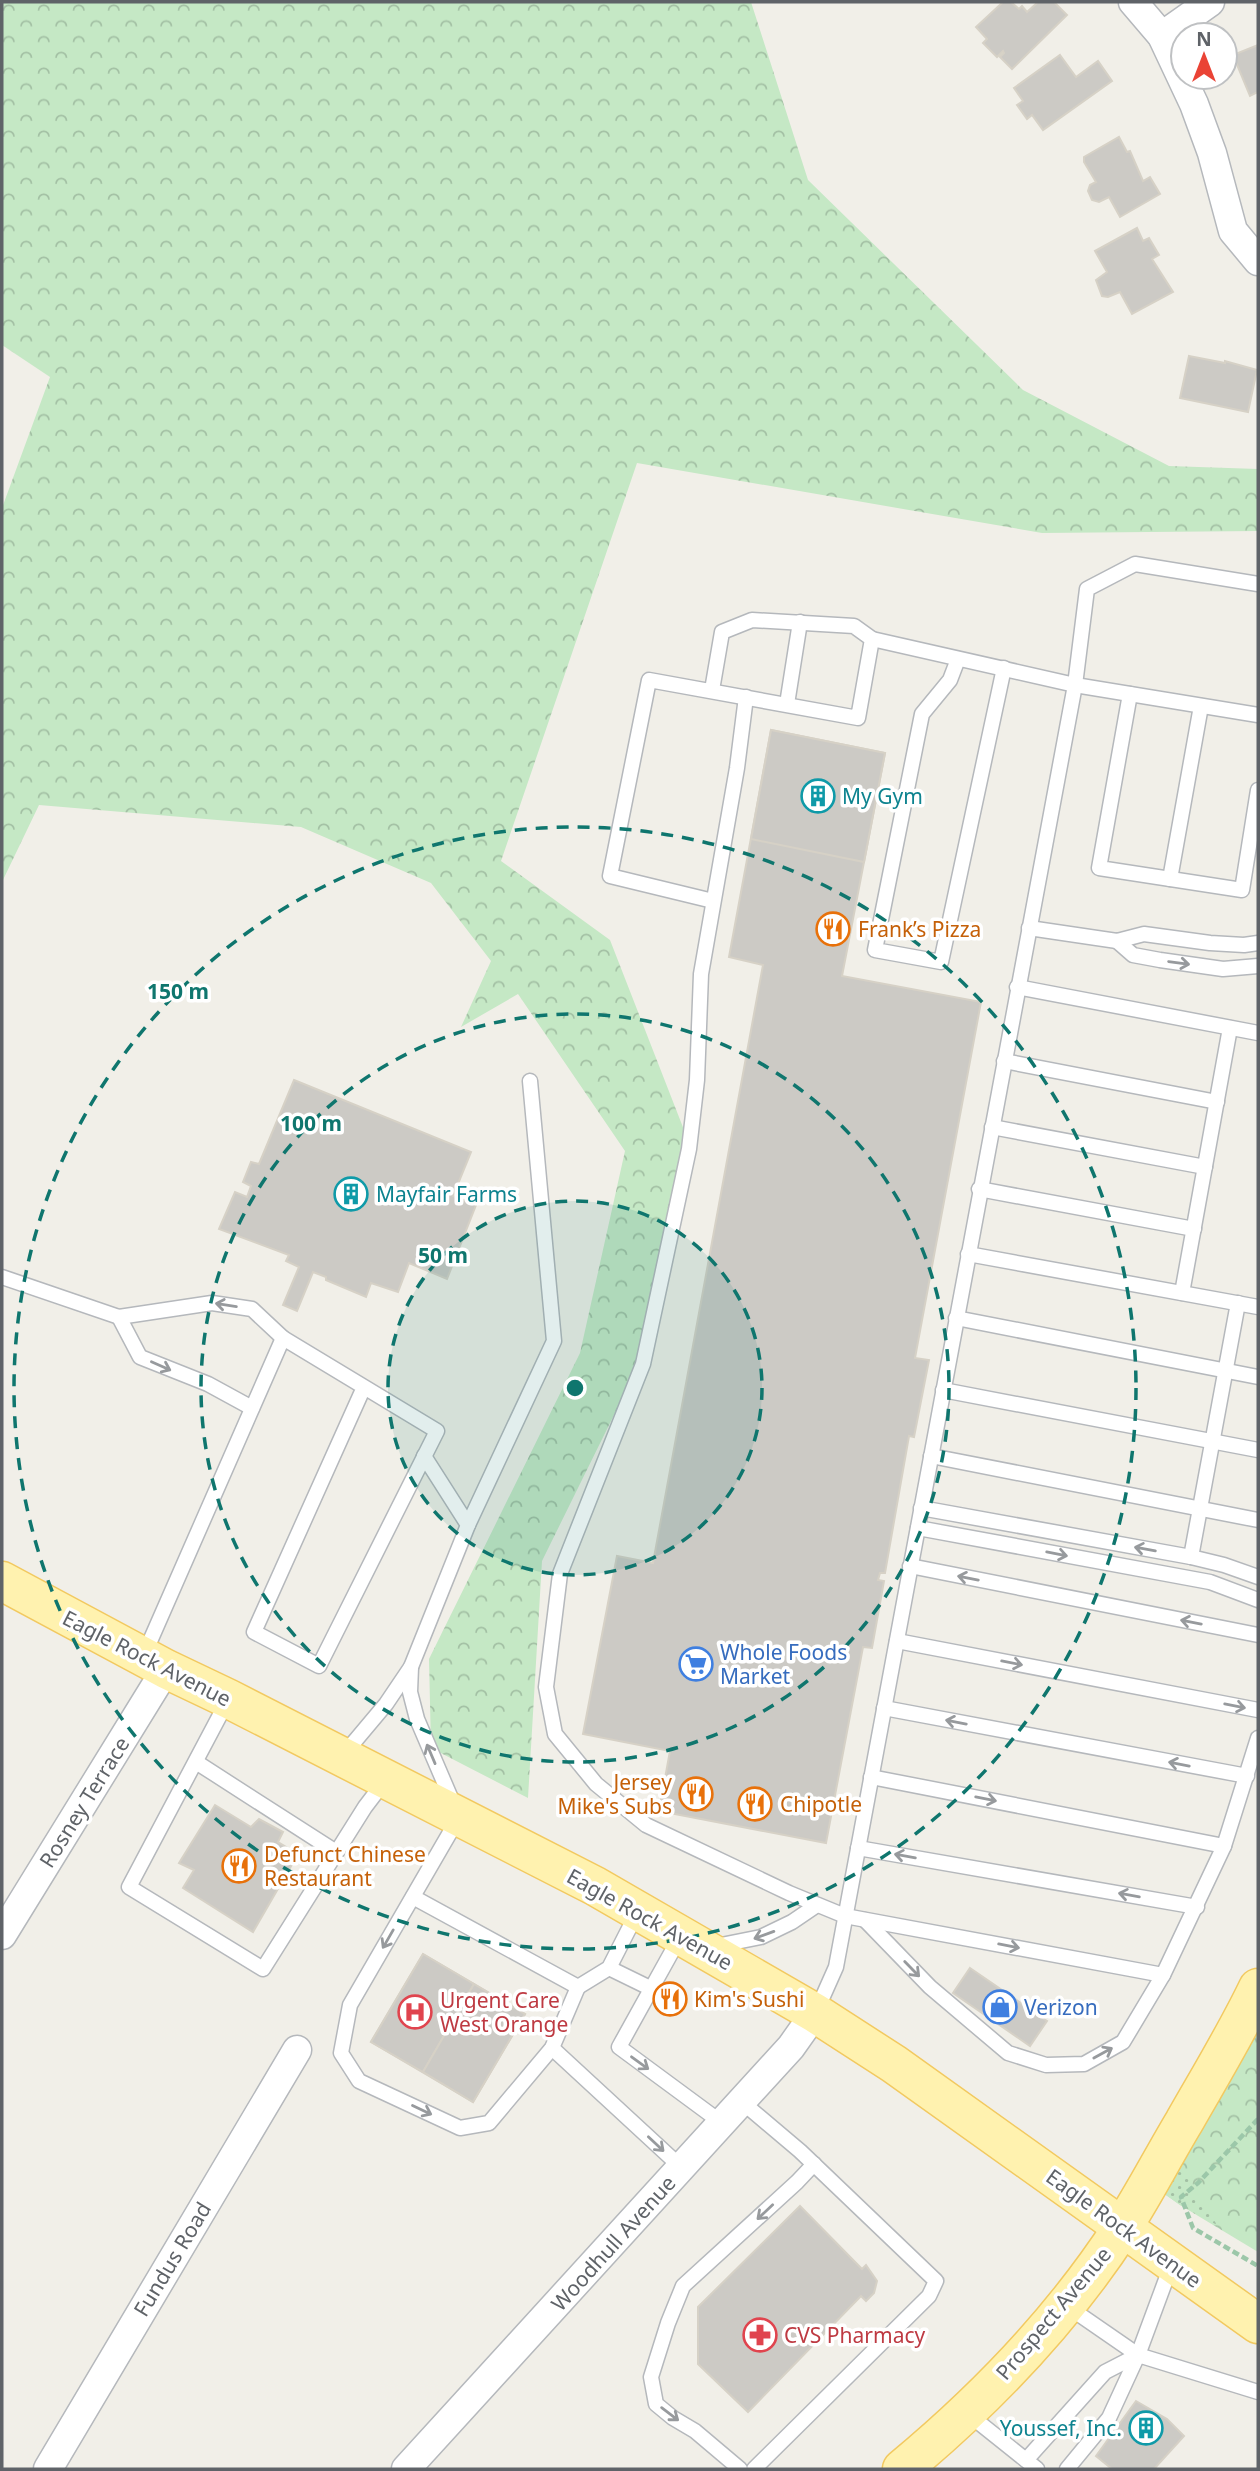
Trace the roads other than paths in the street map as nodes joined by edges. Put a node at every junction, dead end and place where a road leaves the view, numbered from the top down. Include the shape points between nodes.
1 (1133, 2) edge
2 (1210, 2) edge
3 (1162, 36) junction
4 (1258, 261) edge
5 (1258, 584) edge
6 (800, 622) junction
7 (872, 639) junction
8 (958, 659) junction
9 (1004, 668) junction
10 (1075, 685) junction
11 (712, 690) junction
12 (1130, 694) junction
13 (746, 697) junction
14 (787, 704) junction
15 (1201, 706) junction
16 (1258, 715) edge
17 (1258, 790) edge
18 (1170, 879) junction
19 (713, 901) junction
20 (1029, 928) junction
21 (1117, 941) junction
22 (1258, 943) edge
23 (1258, 966) edge
24 (1017, 987) junction
25 (1230, 1028) junction
26 (1258, 1034) edge
27 (1004, 1061) junction
28 (530, 1081) dead end
29 (1217, 1102) junction
30 (992, 1127) junction
31 (1205, 1167) junction
32 (979, 1189) junction
33 (1194, 1229) junction
34 (968, 1254) junction
35 (2, 1277) edge
36 (1182, 1293) junction
37 (1238, 1303) junction
38 (1258, 1307) edge
39 (119, 1317) junction
40 (957, 1318) junction
41 (283, 1338) junction
42 (1226, 1370) junction
43 (1258, 1377) edge
44 (364, 1387) junction
45 (943, 1390) junction
46 (252, 1408) junction
47 (1213, 1440) junction
48 (1258, 1450) edge
49 (424, 1456) junction
50 (931, 1456) junction
51 (921, 1508) junction
52 (1200, 1509) junction
53 (1258, 1520) edge
54 (468, 1525) junction
55 (918, 1528) junction
56 (1191, 1557) junction
57 (910, 1566) junction
58 (1258, 1577) edge
59 (2, 1581) edge
60 (1258, 1600) edge
61 (1258, 1635) edge
62 (897, 1641) junction
63 (155, 1662) junction
64 (411, 1667) junction
65 (229, 1699) junction
66 (884, 1708) junction
67 (1258, 1710) edge
68 (1258, 1738) edge
69 (341, 1757) junction
70 (196, 1762) junction
71 (1247, 1776) junction
72 (871, 1777) junction
73 (385, 1780) junction
74 (459, 1816) junction
75 (1224, 1846) junction
76 (858, 1848) junction
77 (336, 1852) junction
78 (413, 1897) junction
79 (817, 1905) junction
80 (1197, 1907) junction
81 (638, 1911) junction
82 (845, 1916) junction
83 (865, 1920) junction
84 (2, 1934) edge
85 (692, 1942) junction
86 (609, 1968) junction
87 (1163, 1975) junction
88 (578, 1987) junction
89 (1258, 1988) edge
90 (652, 1989) junction
91 (815, 2013) junction
92 (552, 2048) junction
93 (297, 2050) dead end
94 (741, 2102) junction
95 (722, 2123) junction
96 (814, 2164) junction
97 (682, 2168) junction
98 (1123, 2227) junction
99 (1172, 2263) junction
100 (1065, 2305) junction
101 (1258, 2324) edge
102 (1138, 2354) junction
103 (1258, 2392) edge
104 (967, 2413) junction
105 (1031, 2465) edge
106 (48, 2469) edge
107 (406, 2469) edge
108 (740, 2469) edge
109 (754, 2469) edge
110 (902, 2469) edge
111 (1068, 2469) edge

1 - 3 street
2 - 3 street
3 - 4 street via 1212,153 1233,231
5 - 10 lane via 1135,564 1087,589
6 - 7 lane via 854,626
6 - 11 lane via 752,620 722,632
6 - 14 lane
7 - 8 lane
7 - 14 lane via 858,718
8 - 9 lane
8 - 9 lane via 950,680 922,714 875,950 941,962
9 - 10 lane
10 - 12 lane
10 - 20 lane
11 - 13 lane
11 - 19 lane via 649,680 610,877
12 - 15 lane
12 - 18 lane via 1100,868
13 - 14 lane
13 - 19 lane
15 - 16 lane
15 - 18 lane
17 - 18 lane via 1241,890
19 - 79 lane via 701,974 697,1080 688,1149 643,1364 560,1574 546,1687 555,1734 596,1784 646,1825
20 - 21 lane
20 - 24 lane
21 - 22 lane via 1144,934 1244,946
21 -> 23 lane via 1133,955 1160,960 1223,969
24 - 25 lane
24 - 27 lane
25 - 26 lane
25 - 29 lane
27 - 29 lane
27 - 30 lane
28 - 54 lane via 554,1341
29 - 31 lane
30 - 31 lane
30 - 32 lane
31 - 33 lane
32 - 33 lane
32 - 34 lane
33 - 36 lane
34 - 36 lane
34 - 40 lane
35 - 39 lane
36 - 37 lane
37 - 38 lane
37 - 42 lane
41 -> 39 lane via 252,1309 212,1303
39 -> 46 lane via 140,1357 208,1384
40 - 42 lane
40 - 45 lane
41 - 44 lane
41 - 46 lane
42 - 43 lane
42 - 47 lane
44 - 49 lane via 437,1431
44 - 49 lane via 254,1632 318,1666
45 - 47 lane
45 - 50 lane
46 - 63 lane
47 - 48 lane
47 - 52 lane
49 - 54 lane
50 - 51 lane
50 - 52 lane
51 - 55 lane
56 -> 51 lane
52 - 53 lane
52 - 56 lane
54 - 64 lane
55 - 57 lane
55 -> 60 lane via 1210,1582
56 - 58 lane
61 -> 57 lane
57 - 62 lane
59 - 63 main road, Eagle Rock Avenue
62 - 66 lane
62 -> 67 lane
63 - 65 main road, Eagle Rock Avenue
63 - 84 street, Rosney Terrace
64 - 69 lane
74 -> 64 lane via 417,1719 410,1692
65 - 69 main road, Eagle Rock Avenue
65 - 70 lane
71 -> 66 lane
66 - 72 lane
68 - 71 lane
69 - 73 main road, Eagle Rock Avenue
70 - 77 lane
70 - 77 lane via 129,1887 263,1969
71 - 75 lane
72 -> 75 lane
72 - 76 lane
73 - 74 main road, Eagle Rock Avenue
73 - 77 lane
74 - 78 lane
74 - 81 main road, Eagle Rock Avenue
75 - 80 lane
80 -> 76 lane
76 - 82 lane
78 - 88 lane
78 -> 92 lane via 350,2005 341,2053 359,2081 460,2128 479,2125 489,2123
79 - 82 lane
79 -> 85 lane via 761,1937
80 - 87 lane
81 - 85 main road, Eagle Rock Avenue
81 - 86 lane
82 - 83 lane
82 - 91 lane via 836,1966
83 -> 87 lane
83 -> 87 lane via 930,1987 1008,2053 1046,2065 1084,2064 1123,2042
85 - 90 lane
85 - 91 main road, Eagle Rock Avenue
86 - 88 lane
86 - 90 lane
88 - 92 lane
89 - 98 main road, Prospect Avenue
90 -> 95 lane via 619,2047
91 - 94 street, Woodhull Avenue
91 - 98 main road, Eagle Rock Avenue via 905,2071
92 -> 97 lane
93 - 106 street, Fundus Road
94 - 95 street, Woodhull Avenue
94 - 96 lane
95 - 97 street, Woodhull Avenue
96 -> 108 lane via 683,2286 651,2377 656,2403
96 - 109 lane via 936,2281 929,2296
97 - 107 street, Woodhull Avenue
98 - 99 main road, Eagle Rock Avenue
98 - 100 main road, Prospect Avenue
99 - 101 main road, Eagle Rock Avenue
99 - 102 lane
100 - 102 lane
100 - 104 main road, Prospect Avenue
102 - 103 lane
102 - 105 lane via 1105,2372
102 - 111 lane via 1109,2418
104 - 105 lane
104 - 110 main road, Prospect Avenue

